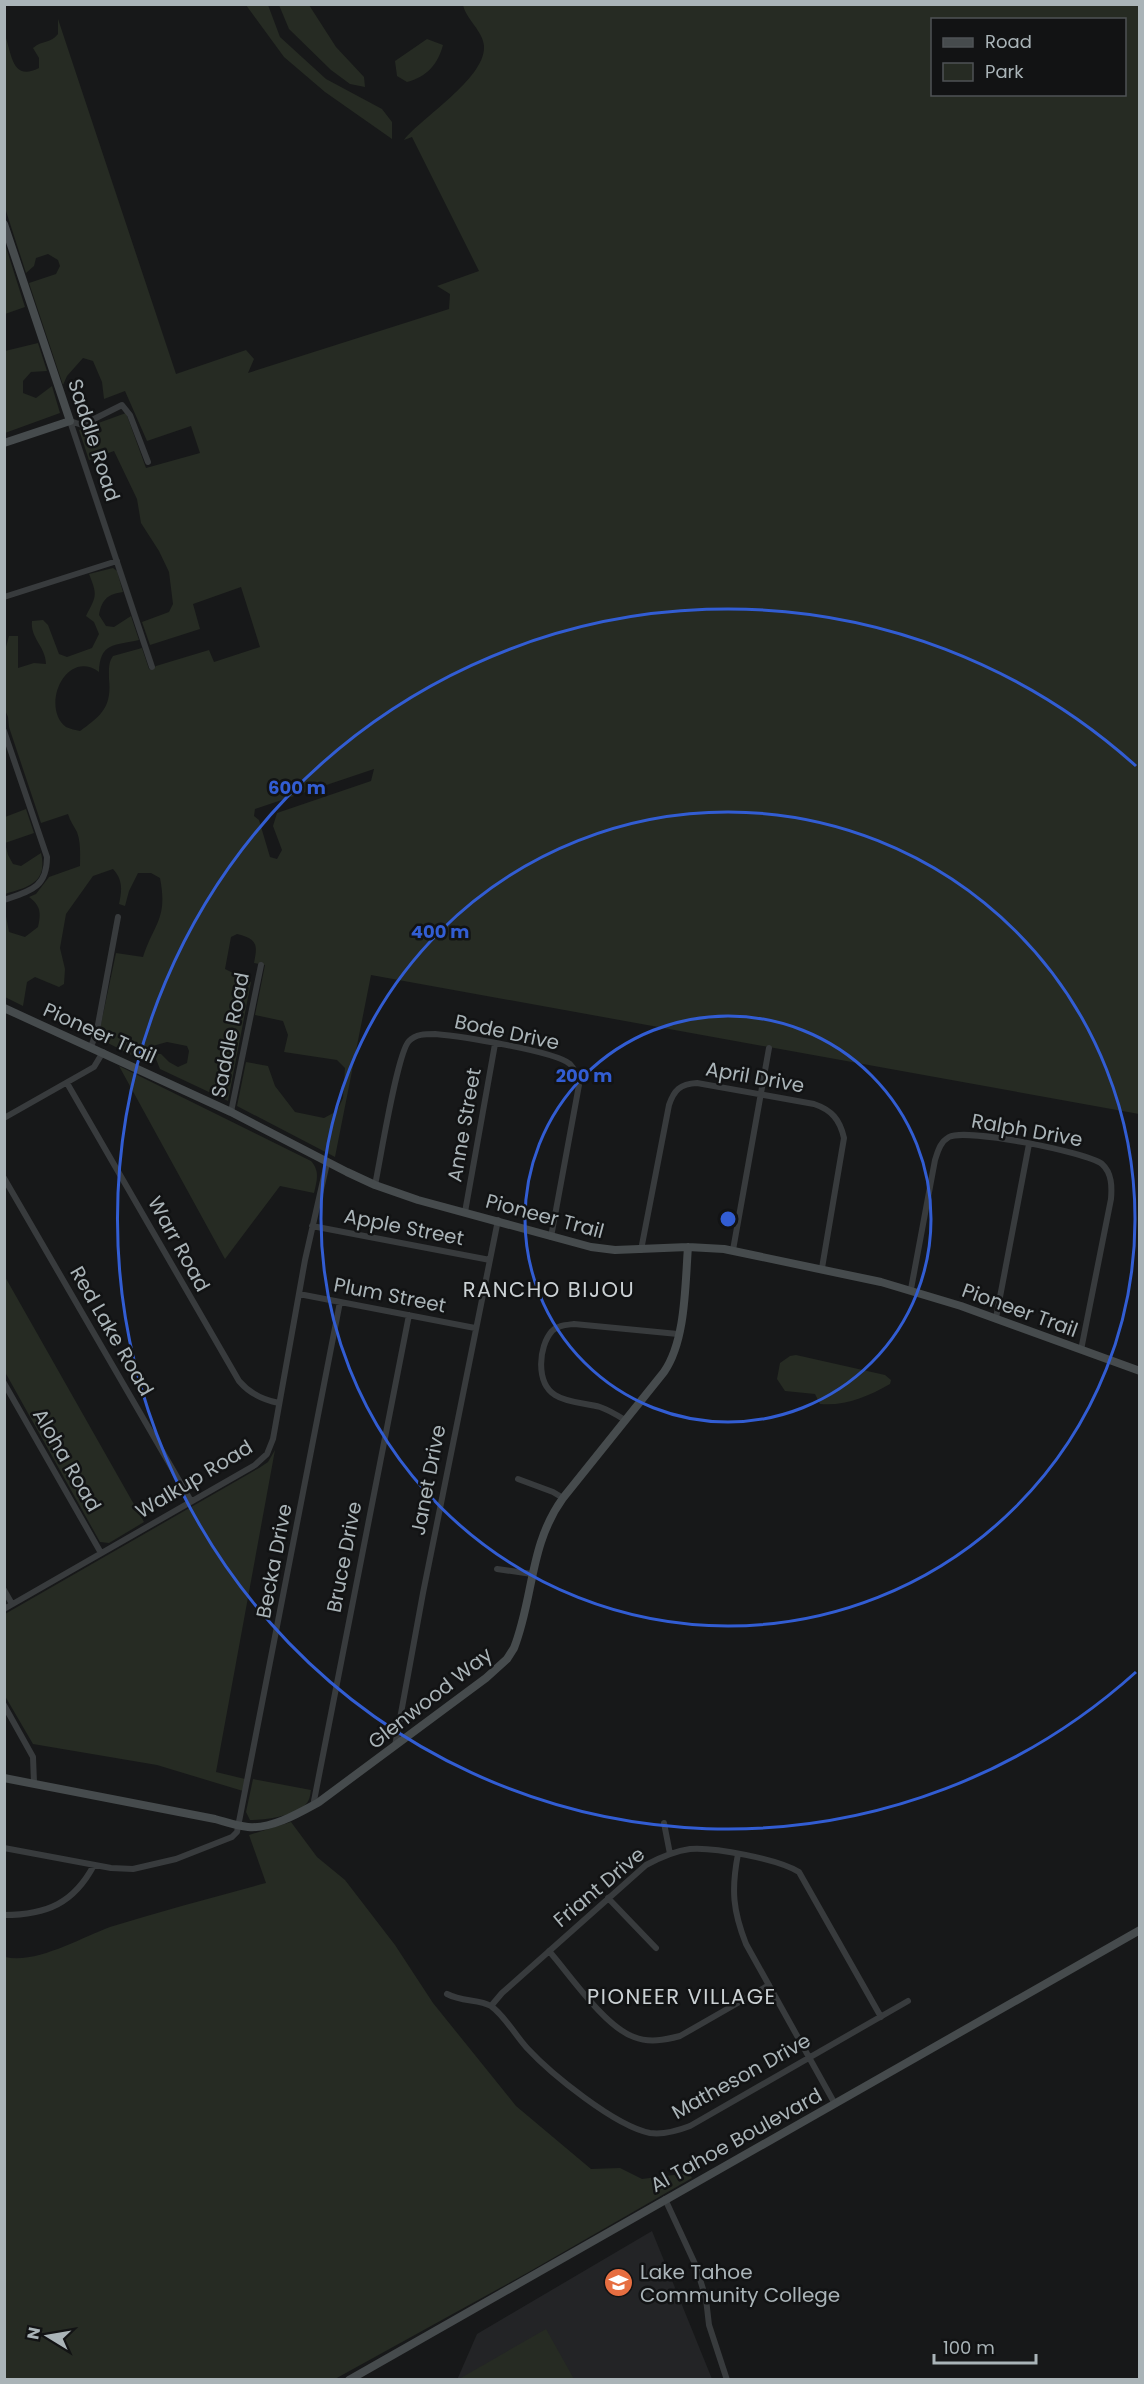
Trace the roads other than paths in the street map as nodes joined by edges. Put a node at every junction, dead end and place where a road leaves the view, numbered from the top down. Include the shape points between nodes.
1 (4, 224) edge
2 (70, 421) junction
3 (4, 443) edge
4 (148, 462) dead end
5 (117, 561) junction
6 (4, 597) edge
7 (152, 667) dead end
8 (4, 731) edge
9 (4, 900) edge
10 (118, 916) dead end
11 (261, 964) dead end
12 (4, 1008) edge
13 (495, 1044) junction
14 (91, 1047) junction
15 (769, 1048) dead end
16 (103, 1052) junction
17 (67, 1083) junction
18 (761, 1094) junction
19 (231, 1113) junction
20 (4, 1118) edge
21 (1029, 1144) junction
22 (327, 1162) junction
23 (4, 1178) edge
24 (375, 1185) junction
25 (465, 1212) junction
26 (498, 1220) junction
27 (312, 1226) junction
28 (550, 1237) junction
29 (688, 1247) junction
30 (641, 1250) junction
31 (733, 1250) junction
32 (490, 1260) junction
33 (822, 1268) junction
34 (911, 1289) junction
35 (299, 1294) junction
36 (340, 1302) junction
37 (409, 1315) junction
38 (996, 1318) junction
39 (475, 1328) junction
40 (678, 1334) junction
41 (1081, 1350) junction
42 (1140, 1371) edge
43 (4, 1383) edge
44 (279, 1403) junction
45 (625, 1420) junction
46 (518, 1479) dead end
47 (563, 1498) junction
48 (191, 1502) junction
49 (101, 1553) junction
50 (497, 1569) dead end
51 (532, 1575) junction
52 (4, 1590) edge
53 (12, 1604) junction
54 (4, 1609) edge
55 (4, 1705) edge
56 (395, 1747) junction
57 (4, 1778) edge
58 (34, 1783) junction
59 (313, 1806) junction
60 (664, 1823) dead end
61 (239, 1826) junction
62 (4, 1848) edge
63 (670, 1854) junction
64 (738, 1854) junction
65 (94, 1865) junction
66 (608, 1898) junction
67 (4, 1915) edge
68 (1140, 1930) edge
69 (656, 1948) dead end
70 (549, 1951) junction
71 (769, 1985) junction
72 (447, 1994) dead end
73 (908, 2001) dead end
74 (491, 2007) junction
75 (881, 2017) junction
76 (809, 2058) junction
77 (835, 2104) junction
78 (665, 2199) junction
79 (350, 2379) edge
80 (727, 2379) edge

1 - 2 main road, Saddle Road
2 - 3 main road
2 - 4 street via 82,425 122,405 130,415
2 - 5 street, Saddle Road
5 - 6 street
5 - 7 street, Saddle Road
8 - 9 street via 47,857 44,877 36,888
10 - 14 street
11 - 19 street, Saddle Road
12 - 14 main road, Pioneer Trail
13 - 24 street, Bode Drive via 435,1034 416,1036 408,1042 400,1062
13 - 25 street, Anne Street
13 - 28 street, Bode Drive via 562,1059 576,1073 578,1099
14 - 16 main road, Pioneer Trail
15 - 18 street
16 - 17 street via 94,1067
16 - 19 main road, Pioneer Trail
17 - 20 street
17 - 44 street, Warr Road via 239,1381 261,1398
18 - 30 street, April Drive via 686,1083 672,1095
18 - 31 street
18 - 33 street, April Drive via 826,1108 841,1126 843,1152
19 - 22 main road, Pioneer Trail
21 - 34 street, Ralph Drive via 965,1134 943,1142 935,1160
21 - 38 street
21 - 41 street, Ralph Drive via 1094,1159 1110,1176 1111,1198
22 - 24 main road, Pioneer Trail
22 - 27 street, Walkup Road
23 - 48 street, Red Lake Road
24 - 25 main road, Pioneer Trail
25 - 26 main road, Pioneer Trail
26 - 28 main road, Pioneer Trail
26 - 32 street, Janet Drive
27 - 32 street, Apple Street
27 - 35 street, Walkup Road
28 - 30 main road, Pioneer Trail via 603,1249
29 - 30 main road, Pioneer Trail
29 - 31 main road, Pioneer Trail
29 - 40 main road, Glenwood Way
31 - 33 main road, Pioneer Trail
32 - 39 street, Janet Drive
33 - 34 main road, Pioneer Trail
34 - 38 main road, Pioneer Trail
35 - 36 street, Plum Street
35 - 44 street, Walkup Road
36 - 37 street, Plum Street
36 - 61 street, Becka Drive
37 - 39 street, Plum Street
37 - 59 street, Bruce Drive
38 - 41 main road, Pioneer Trail
39 - 56 street, Janet Drive
40 - 45 main road, Glenwood Way via 669,1364
40 - 45 street via 574,1324 552,1331 542,1360 542,1378 547,1388 556,1396 602,1407
41 - 42 main road, Pioneer Trail
43 - 49 street, Aloha Road
44 - 48 street, Walkup Road via 273,1439 262,1460
45 - 47 main road, Glenwood Way
46 - 47 street
47 - 51 main road, Glenwood Way via 544,1531
48 - 49 street, Walkup Road
49 - 53 street, Walkup Road
50 - 51 street
51 - 56 main road, Glenwood Way via 519,1637 507,1659
52 - 53 street
53 - 54 street, Walkup Road
55 - 58 street via 33,1757
56 - 59 main road, Glenwood Way
57 - 58 main road, Glenwood Way
58 - 61 main road, Glenwood Way
59 - 61 main road, Glenwood Way via 265,1825
60 - 63 street
61 - 65 street via 232,1837 176,1859 123,1869
62 - 65 street
63 - 64 street, Friant Drive via 705,1848
63 - 66 street, Friant Drive via 646,1865
64 - 71 street via 734,1906 746,1944
64 - 75 street, Friant Drive via 799,1872
65 - 67 street via 82,1886 67,1900 35,1912
66 - 69 street
66 - 70 street, Friant Drive
68 - 77 main road, Al Tahoe Boulevard
70 - 71 street via 606,2019 634,2038 665,2040 680,2036
70 - 74 street, Friant Drive
71 - 76 street
72 - 74 street
73 - 75 street, Matheson Drive
74 - 76 street, Matheson Drive via 556,2074 607,2112 649,2133 676,2132 690,2126
75 - 76 street, Matheson Drive
76 - 77 street
77 - 78 main road, Al Tahoe Boulevard
78 - 79 main road, Al Tahoe Boulevard
78 - 80 street via 696,2266 709,2325

